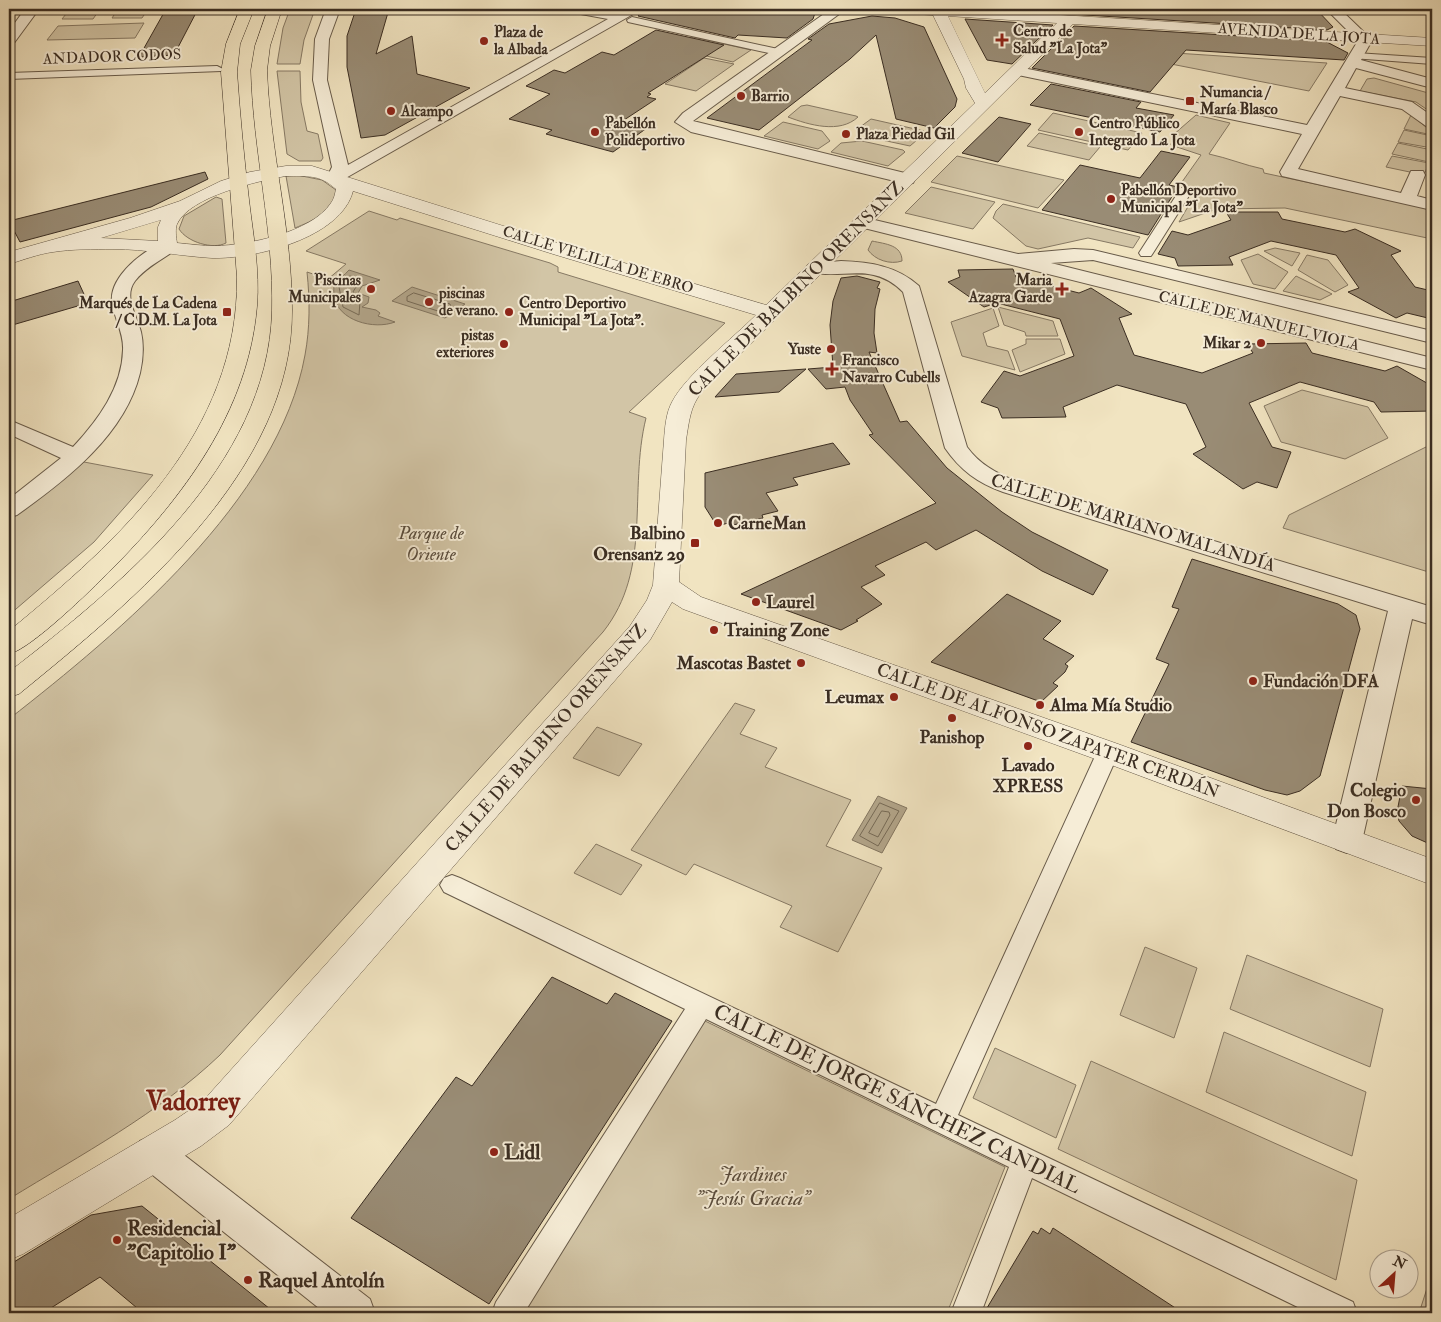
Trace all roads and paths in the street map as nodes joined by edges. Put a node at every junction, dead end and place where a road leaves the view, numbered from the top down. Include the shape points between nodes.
1 (32, 9) edge
2 (247, 9) edge
3 (275, 9) edge
4 (333, 9) edge
5 (575, 9) edge
6 (839, 9) edge
7 (897, 9) edge
8 (1333, 9) edge
9 (938, 10) edge
10 (629, 15) edge
11 (1090, 15) edge
12 (1069, 20) junction
13 (1363, 38) junction
14 (9, 40) edge
15 (1432, 42) edge
16 (778, 52) junction
17 (1354, 59) junction
18 (1432, 61) edge
19 (217, 69) dead end
20 (1018, 70) junction
21 (9, 76) edge
22 (972, 79) junction
23 (1432, 84) edge
24 (1001, 87) junction
25 (1335, 92) junction
26 (984, 104) junction
27 (1432, 123) edge
28 (1312, 131) junction
29 (390, 147) junction
30 (336, 152) junction
31 (269, 173) junction
32 (1417, 176) dead end
33 (338, 179) junction
34 (907, 179) junction
35 (238, 181) junction
36 (1186, 191) dead end
37 (1407, 199) junction
38 (185, 205) junction
39 (1432, 205) edge
40 (427, 208) junction
41 (331, 214) junction
42 (862, 222) junction
43 (279, 242) junction
44 (52, 246) junction
45 (168, 247) junction
46 (244, 250) junction
47 (1146, 253) dead end
48 (1093, 255) junction
49 (9, 258) edge
50 (1018, 260) junction
51 (816, 268) junction
52 (1087, 278) junction
53 (769, 312) junction
54 (1432, 337) edge
55 (1432, 364) edge
56 (9, 426) edge
57 (75, 456) junction
58 (9, 510) edge
59 (666, 585) junction
60 (1402, 607) junction
61 (1432, 616) edge
62 (9, 645) edge
63 (9, 687) edge
64 (1108, 752) junction
65 (1347, 841) junction
66 (1432, 872) edge
67 (452, 885) dead end
68 (701, 1004) junction
69 (942, 1121) junction
70 (152, 1153) junction
71 (1025, 1160) junction
72 (9, 1240) edge
73 (356, 1313) edge
74 (507, 1313) edge
75 (966, 1313) edge
76 (1342, 1313) edge

1 - 14 street
2 - 35 main road via 233,44 229,69
3 - 31 main road via 262,45 259,70
4 - 30 street via 322,39 320,80
5 - 10 street
6 - 16 street
7 - 9 street, AVENIDA DE LA JOTA
8 - 13 street
9 - 12 street, AVENIDA DE LA JOTA
9 - 22 street
10 - 16 street
10 - 29 street
11 - 12 street, AVENIDA DE LA JOTA
11 - 13 street, AVENIDA DE LA JOTA
12 - 20 street, CALLE DE BALBINO ORENSANZ
13 - 15 street, AVENIDA DE LA JOTA
13 - 17 street via 1363,46
16 - 34 street via 689,116 683,122 685,125
17 - 18 street
17 - 23 street
17 - 25 street
19 - 21 street, ANDADOR CODOS
20 - 24 street, CALLE DE BALBINO ORENSANZ
20 - 28 street
22 - 24 street
22 - 26 street
24 - 26 street, CALLE DE BALBINO ORENSANZ
25 - 27 street via 1408,105
25 - 28 street
26 - 34 street, CALLE DE BALBINO ORENSANZ
28 - 37 street via 1288,172
29 - 30 street via 364,154
29 - 33 street
30 - 33 street via 340,167
31 - 33 street, CALLE VELILLA DE EBRO via 298,171
31 - 35 street, CALLE VELILLA DE EBRO
31 - 43 main road
32 - 37 street
33 - 40 street, CALLE VELILLA DE EBRO
33 - 41 street via 345,188 344,196
34 - 42 street, CALLE DE BALBINO ORENSANZ
35 - 38 street, CALLE VELILLA DE EBRO
35 - 46 main road
36 - 47 street
37 - 39 street
38 - 44 street, CALLE VELILLA DE EBRO
38 - 45 street via 169,221
40 - 41 street, CALLE VELILLA DE EBRO via 377,202 358,204
40 - 53 street, CALLE VELILLA DE EBRO
41 - 43 street, CALLE VELILLA DE EBRO
42 - 50 street, CALLE DE MANUEL VIOLA
42 - 51 street, CALLE DE BALBINO ORENSANZ
43 - 46 street, CALLE VELILLA DE EBRO
43 - 63 main road via 281,308 278,354 267,395 244,443 221,479 158,556 94,617
44 - 45 street, CALLE VELILLA DE EBRO via 115,243
44 - 49 street
45 - 46 street, CALLE VELILLA DE EBRO via 213,252
45 - 57 street via 131,272 123,284 119,298 134,349 130,373 123,394 110,416
46 - 62 main road via 246,306 243,338 232,383 214,424 183,471 110,556
48 - 50 street, CALLE DE MANUEL VIOLA via 1070,253 1038,260
48 - 52 street via 1079,257 1074,262 1074,269
48 - 54 street, CALLE DE MANUEL VIOLA
50 - 52 street, CALLE DE MANUEL VIOLA
51 - 53 street, CALLE DE BALBINO ORENSANZ
51 - 60 street, CALLE DE MARIANO MALANDÍA via 837,266 879,271 901,279 912,290 956,448 984,477
52 - 55 street, CALLE DE MANUEL VIOLA
53 - 59 street, CALLE DE BALBINO ORENSANZ via 709,371 683,402 675,440
56 - 57 street
57 - 58 street via 57,474
59 - 64 street, CALLE DE ALFONSO ZAPATER CERDÁN via 692,602
59 - 70 street, CALLE DE BALBINO ORENSANZ via 653,615 633,641 216,1113
60 - 61 street, CALLE DE MARIANO MALANDÍA
60 - 65 street
64 - 65 street, CALLE DE ALFONSO ZAPATER CERDÁN
64 - 69 street
65 - 66 street, CALLE DE ALFONSO ZAPATER CERDÁN
67 - 68 street, CALLE DE JORGE SÁNCHEZ CANDIAL
68 - 69 street, CALLE DE JORGE SÁNCHEZ CANDIAL
68 - 74 street
69 - 71 street, CALLE DE JORGE SÁNCHEZ CANDIAL
70 - 72 street, CALLE DE BALBINO ORENSANZ
70 - 73 street
71 - 75 street
71 - 76 street, CALLE DE JORGE SÁNCHEZ CANDIAL

